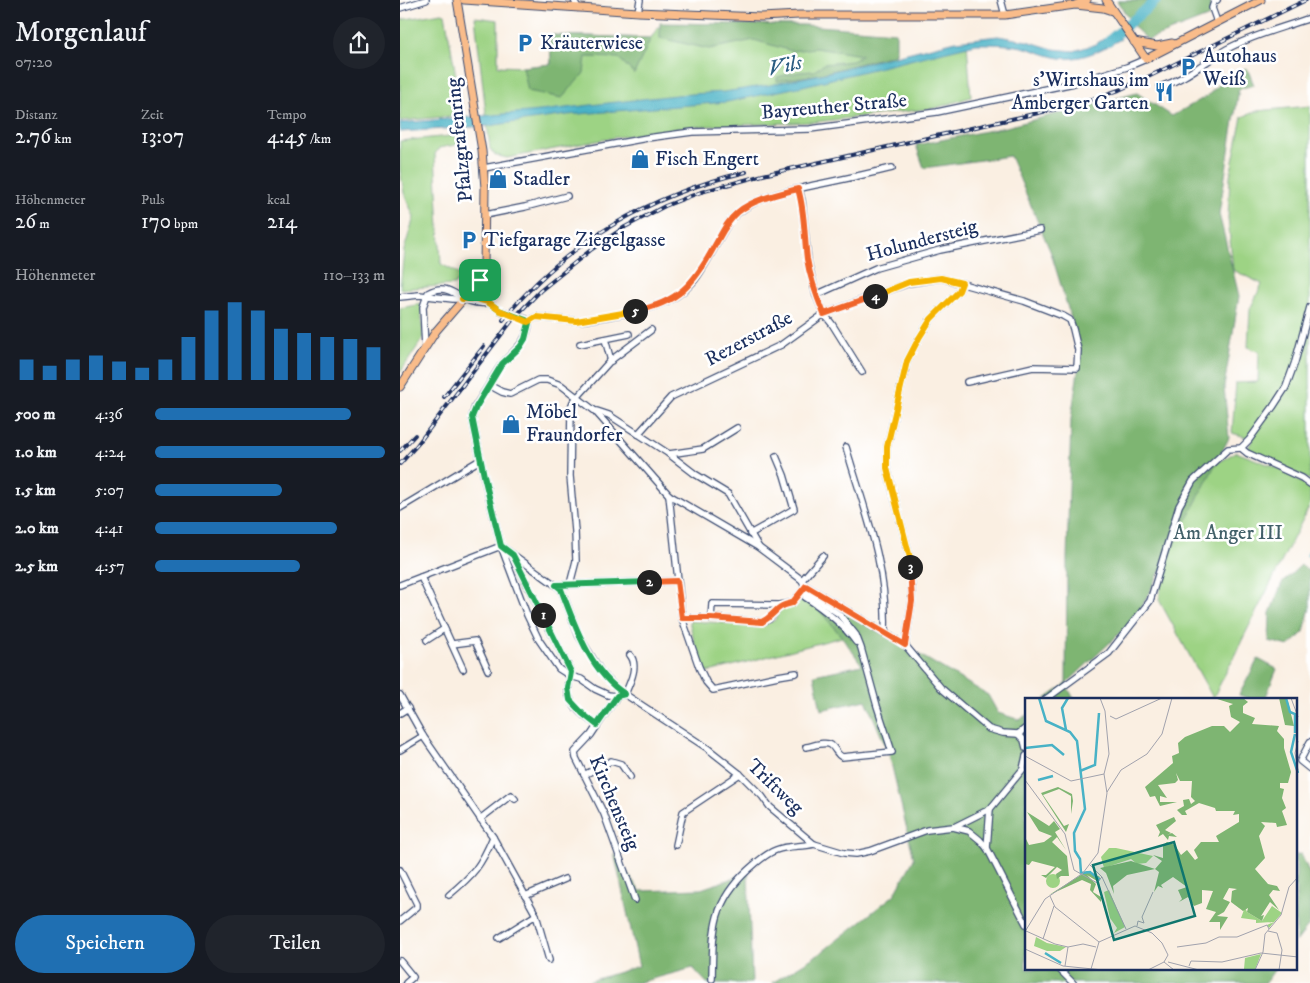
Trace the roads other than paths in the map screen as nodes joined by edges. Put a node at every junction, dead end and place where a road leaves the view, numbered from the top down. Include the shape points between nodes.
1 (426, 0) edge
2 (457, 0) edge
3 (464, 0) edge
4 (574, 0) edge
5 (640, 0) edge
6 (1001, 0) edge
7 (1087, 0) edge
8 (1218, 0) edge
9 (1261, 0) edge
10 (501, 1) edge
11 (1105, 3) edge
12 (1075, 5) junction
13 (400, 8) edge
14 (578, 8) junction
15 (638, 12) junction
16 (1005, 15) junction
17 (1310, 18) edge
18 (1217, 22) junction
19 (1134, 42) junction
20 (1180, 42) junction
21 (1146, 59) junction
22 (1160, 87) dead end
23 (484, 168) junction
24 (892, 168) dead end
25 (798, 189) junction
26 (566, 196) dead end
27 (484, 215) junction
28 (1040, 230) dead end
29 (480, 280) junction
30 (962, 283) junction
31 (420, 295) junction
32 (816, 295) junction
33 (400, 297) edge
34 (462, 299) junction
35 (488, 302) junction
36 (1310, 307) edge
37 (824, 314) junction
38 (528, 322) junction
39 (651, 330) dead end
40 (630, 334) dead end
41 (605, 339) junction
42 (580, 344) dead end
43 (425, 347) junction
44 (611, 361) junction
45 (862, 372) dead end
46 (968, 382) dead end
47 (489, 384) junction
48 (400, 387) edge
49 (578, 396) junction
50 (595, 411) junction
51 (737, 428) dead end
52 (638, 434) junction
53 (846, 447) dead end
54 (1241, 448) junction
55 (669, 454) junction
56 (776, 456) dead end
57 (480, 460) junction
58 (1310, 484) edge
59 (669, 495) junction
60 (400, 508) edge
61 (750, 534) junction
62 (501, 546) junction
63 (758, 547) junction
64 (513, 555) junction
65 (823, 556) dead end
66 (421, 577) junction
67 (677, 581) junction
68 (804, 583) junction
69 (570, 584) junction
70 (400, 585) edge
71 (556, 585) junction
72 (780, 606) junction
73 (682, 618) junction
74 (711, 618) junction
75 (444, 629) junction
76 (885, 632) junction
77 (426, 640) dead end
78 (452, 644) junction
79 (905, 645) junction
80 (630, 655) dead end
81 (463, 669) dead end
82 (488, 670) dead end
83 (796, 674) dead end
84 (570, 676) junction
85 (625, 694) junction
86 (400, 695) edge
87 (617, 696) junction
88 (1047, 698) edge
89 (408, 708) junction
90 (400, 713) edge
91 (597, 725) junction
92 (1025, 729) edge
93 (1018, 734) junction
94 (423, 736) junction
95 (1310, 742) edge
96 (1025, 744) edge
97 (806, 747) dead end
98 (400, 750) edge
99 (1025, 760) edge
100 (1310, 769) edge
101 (740, 774) junction
102 (584, 775) junction
103 (630, 777) dead end
104 (515, 799) dead end
105 (990, 809) junction
106 (480, 819) junction
107 (954, 827) junction
108 (492, 837) junction
109 (814, 844) junction
110 (676, 845) dead end
111 (987, 848) junction
112 (400, 870) edge
113 (565, 879) dead end
114 (449, 895) dead end
115 (525, 896) junction
116 (635, 900) dead end
117 (536, 915) junction
118 (400, 921) edge
119 (1025, 922) edge
120 (499, 938) dead end
121 (550, 960) dead end
122 (400, 961) edge
123 (1060, 970) edge
124 (712, 979) dead end
125 (406, 983) edge
126 (1074, 983) edge

1 - 13 street
2 - 23 main road, Pfalzgrafenring
3 - 10 main road
4 - 14 street
5 - 15 street
6 - 16 street
7 - 12 main road
8 - 18 street via 1212,8
9 - 18 main road, Bayreuther Straße
10 - 14 main road
11 - 12 main road
11 - 19 main road
12 - 16 main road
14 - 15 main road
15 - 16 main road via 761,17
17 - 22 street via 1246,40 1176,82
18 - 20 main road, Bayreuther Straße
19 - 20 main road, Bayreuther Straße via 1157,46
19 - 21 main road
20 - 21 main road, Bayreuther Straße
21 - 23 street, Bayreuther Straße via 1074,83 937,112 810,129 692,132
23 - 27 main road, Pfalzgrafenring
24 - 25 street
25 - 32 street
25 - 38 street via 751,204 738,212 693,282 674,298 650,308 586,320 536,317
26 - 27 street
27 - 29 main road, Pfalzgrafenring via 485,262
28 - 32 street, Holundersteig via 940,250 876,268
29 - 34 main road
29 - 35 street
30 - 37 street, Rezerstraße via 941,278 909,282
30 - 46 street, Rezerstraße via 1024,301 1070,320 1078,350 1077,368 1033,367
30 - 79 street via 959,291 931,319 907,361 887,447 887,468 910,558 912,601
31 - 33 street
31 - 34 street
31 - 34 street via 441,288
31 - 43 street
32 - 37 street
34 - 35 street via 473,303
34 - 43 main road
35 - 38 street
36 - 54 street via 1286,387
37 - 45 street
37 - 52 street, Rezerstraße via 780,345 671,397
38 - 47 street via 520,347 502,364
39 - 44 street
40 - 41 street
41 - 42 street
41 - 44 street
43 - 48 main road
44 - 49 street
47 - 49 street via 510,394 538,380 547,380
47 - 57 street via 472,417
49 - 50 street
49 - 69 street via 571,407 570,422 576,561
50 - 52 street via 609,415
50 - 59 street
51 - 55 street via 703,449
52 - 55 street
53 - 76 street via 880,562 886,606
54 - 58 street
54 - 88 street via 1228,449 1193,481 1179,506 1150,601 1109,653
55 - 61 street via 728,494
56 - 61 street via 794,509
57 - 60 street
57 - 62 street
59 - 63 street
59 - 67 street
61 - 63 street
62 - 64 street, Triftweg
62 - 66 street
62 - 84 street via 539,640 556,667
63 - 68 street
64 - 71 street, Triftweg
64 - 84 street, Kirchensteig via 571,672
65 - 68 street
66 - 70 street
66 - 75 street
67 - 69 street
67 - 73 street
68 - 72 street via 792,603
68 - 76 street
68 - 97 street via 809,594 839,614 856,634 892,752 842,757 825,743
69 - 71 street
71 - 85 street, Triftweg via 561,589 579,636 601,672
72 - 74 street via 762,622
72 - 74 street via 712,604
73 - 74 street
73 - 83 street via 699,667 713,690
75 - 77 street
75 - 78 street
76 - 79 street
78 - 81 street
78 - 82 street via 475,641
79 - 93 street via 941,688 989,729
80 - 85 street via 634,663
84 - 87 street
84 - 91 street, Kirchensteig via 570,700
85 - 87 street
85 - 101 street, Triftweg
86 - 89 street
87 - 91 street, Kirchensteig
89 - 90 street
89 - 94 street
91 - 102 street, Kirchensteig via 575,752
92 - 93 street
93 - 96 street
94 - 98 street
94 - 106 street
95 - 100 street via 1300,761
99 - 105 street via 1023,769
101 - 109 street, Triftweg via 770,807
101 - 110 street via 683,812
102 - 103 street via 612,761 621,764
102 - 116 street, Kirchensteig via 604,814
104 - 106 street via 511,795
105 - 107 street
105 - 111 street
106 - 108 street
107 - 109 street, Triftweg via 927,830 856,854
107 - 111 street via 969,832
108 - 114 street via 481,864
108 - 115 street
109 - 124 street via 773,851 759,860 724,897 716,920
111 - 119 street
112 - 118 street via 417,904
113 - 115 street
115 - 117 street
117 - 120 street
117 - 121 street
122 - 125 street via 413,977
123 - 126 street

